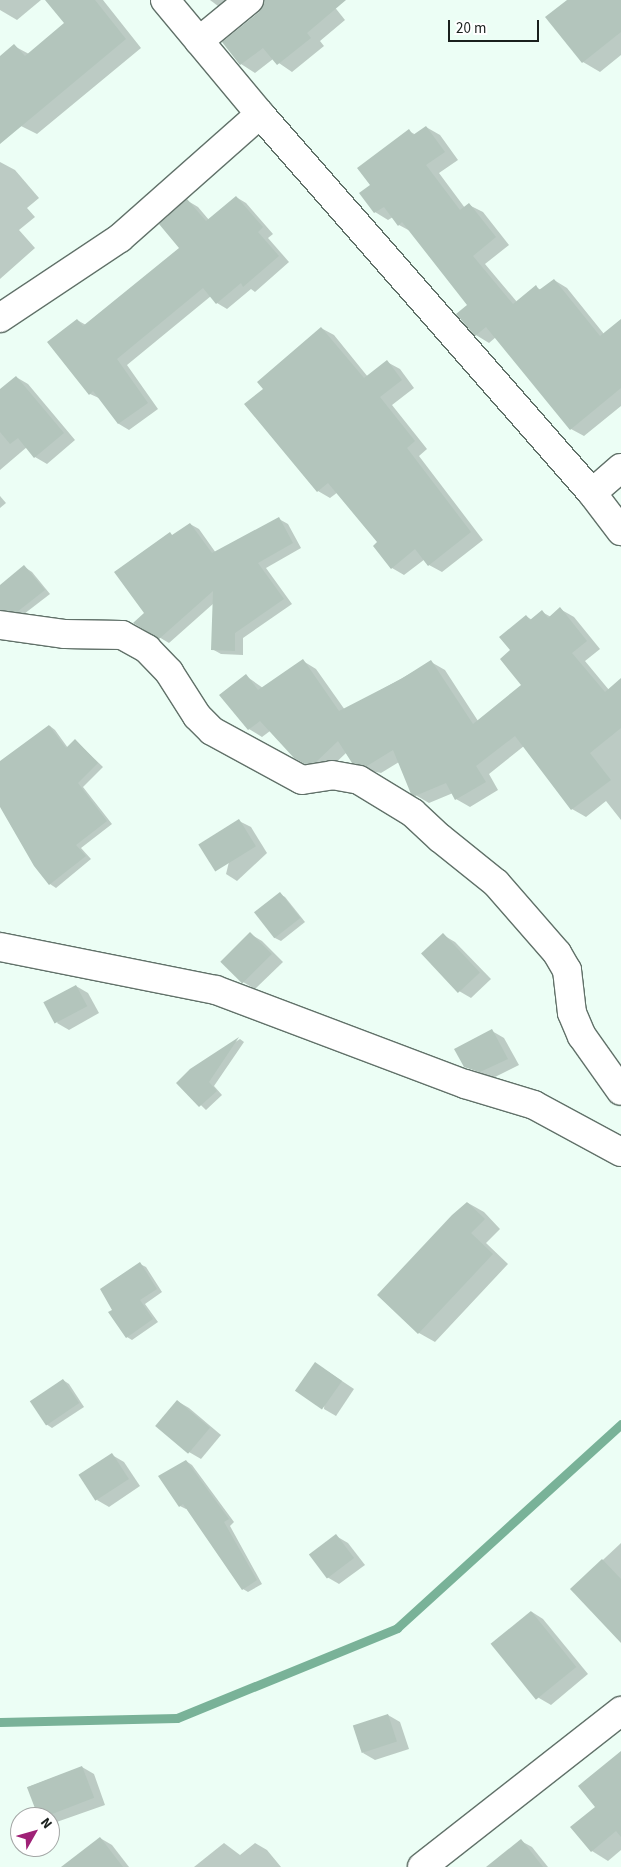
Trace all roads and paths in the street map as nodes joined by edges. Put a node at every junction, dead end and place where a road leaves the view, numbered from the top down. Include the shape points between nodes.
1 (165, 0) edge
2 (249, 0) edge
3 (199, 41) junction
4 (260, 114) junction
5 (0, 318) edge
6 (621, 468) edge
7 (592, 492) junction
8 (621, 531) edge
9 (0, 625) edge
10 (0, 947) edge
11 (621, 1091) edge
12 (618, 1143) edge
13 (621, 1710) edge
14 (422, 1867) edge

1 - 3 street
2 - 3 street
3 - 4 street
4 - 5 street via 120,238
4 - 7 street
6 - 7 street
7 - 8 street
9 - 11 street via 65,634 122,635 147,649 169,672 197,716 212,730 302,780 332,774 359,780 413,813 496,883 557,953 567,970 572,1012 582,1036
10 - 12 street via 216,990 487,1092 534,1105
13 - 14 street

